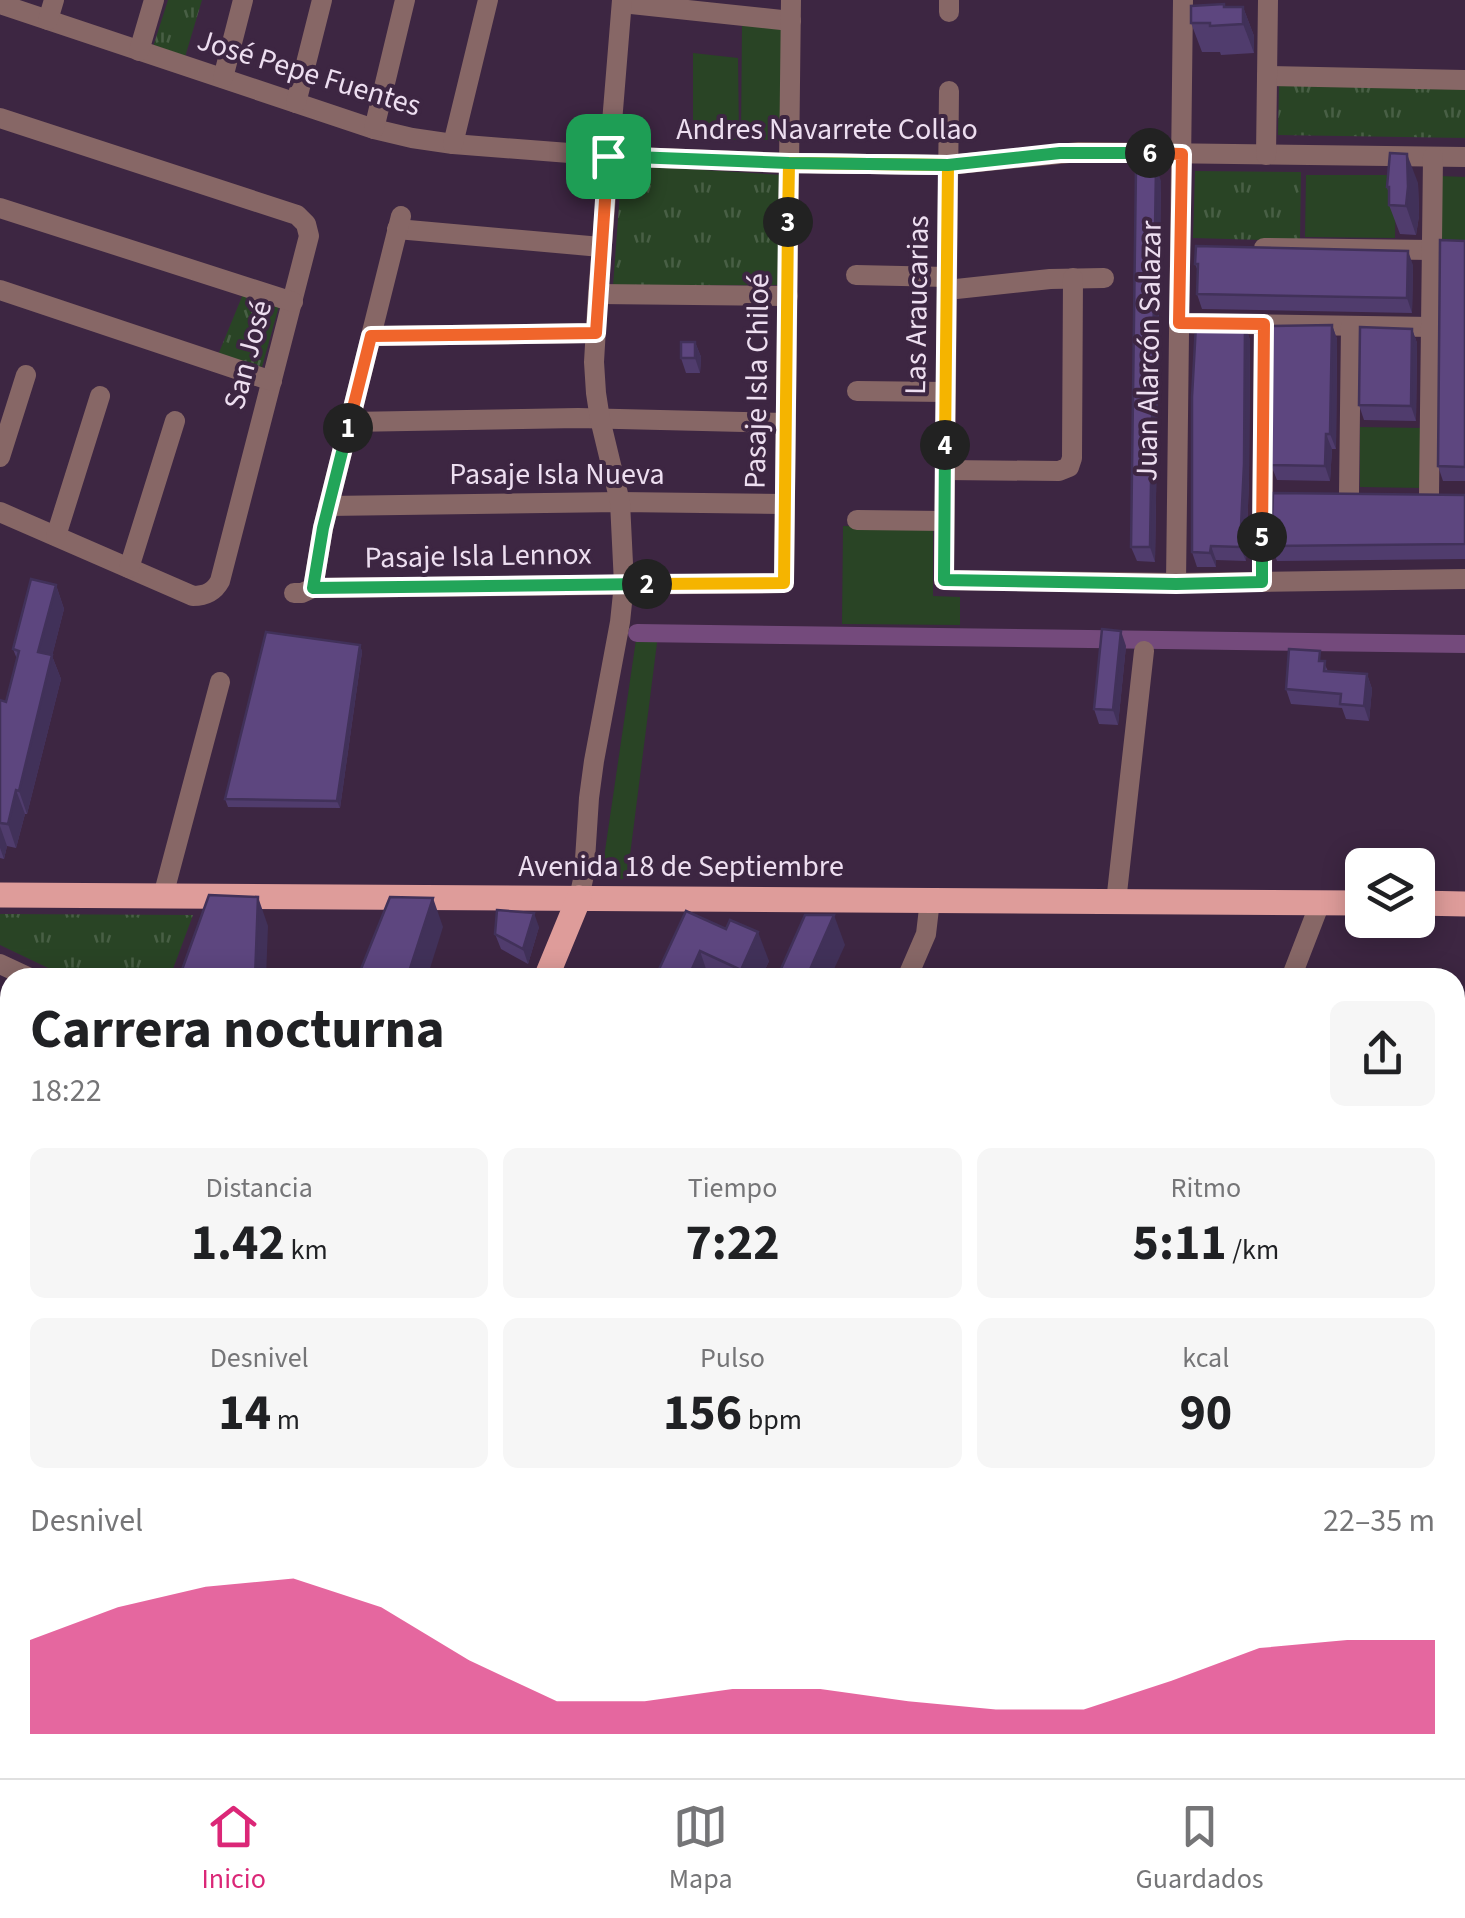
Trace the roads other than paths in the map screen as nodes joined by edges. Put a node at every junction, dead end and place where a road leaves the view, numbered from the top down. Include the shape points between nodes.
1 (154, 0) edge
2 (243, 0) edge
3 (322, 0) edge
4 (405, 0) edge
5 (488, 0) edge
6 (1183, 0) edge
7 (1268, 0) edge
8 (622, 1) edge
9 (0, 4) edge
10 (51, 10) edge
11 (791, 10) edge
12 (139, 51) junction
13 (1267, 76) junction
14 (223, 78) junction
15 (1465, 80) edge
16 (949, 91) dead end
17 (296, 103) junction
18 (0, 118) edge
19 (374, 128) junction
20 (453, 144) junction
21 (1182, 154) junction
22 (1266, 155) junction
23 (608, 156) junction
24 (1433, 157) junction
25 (1465, 157) edge
26 (789, 163) junction
27 (948, 165) junction
28 (0, 208) edge
29 (602, 248) junction
30 (1238, 248) edge
31 (1432, 250) junction
32 (856, 275) dead end
33 (1073, 278) junction
34 (1104, 278) dead end
35 (947, 283) junction
36 (0, 290) edge
37 (598, 294) junction
38 (788, 296) junction
39 (293, 302) junction
40 (1179, 323) junction
41 (1264, 324) junction
42 (1351, 326) junction
43 (1431, 327) junction
44 (596, 333) junction
45 (371, 336) junction
46 (26, 375) dead end
47 (272, 381) junction
48 (858, 391) dead end
49 (946, 392) junction
50 (100, 396) dead end
51 (600, 419) junction
52 (174, 420) dead end
53 (350, 422) junction
54 (786, 423) junction
55 (0, 457) edge
56 (945, 470) junction
57 (1350, 494) edge
58 (1428, 495) edge
59 (620, 502) junction
60 (785, 504) junction
61 (328, 506) junction
62 (0, 512) edge
63 (857, 520) dead end
64 (944, 521) junction
65 (56, 536) junction
66 (129, 568) junction
67 (1465, 579) edge
68 (1262, 582) junction
69 (784, 583) joint
70 (624, 584) junction
71 (1176, 584) junction
72 (1144, 651) dead end
73 (220, 682) dead end
74 (0, 895) edge
75 (163, 896) junction
76 (578, 898) junction
77 (930, 900) junction
78 (1116, 902) junction
79 (1320, 903) junction
80 (1345, 903) edge
81 (1435, 904) edge
82 (1465, 904) edge
83 (550, 968) edge
84 (911, 968) edge
85 (1295, 968) edge

1 - 12 street
2 - 14 street
3 - 17 street
4 - 19 street
5 - 20 street
6 - 21 street, Juan Alarcón Salazar
7 - 13 street
8 - 11 street
8 - 23 street
9 - 10 street, José Pepe Fuentes
10 - 12 street, José Pepe Fuentes
11 - 26 street, Pasaje Isla Chiloé
12 - 14 street, José Pepe Fuentes
13 - 15 street
13 - 22 street
14 - 17 street, José Pepe Fuentes
16 - 27 street, Las Araucarias
17 - 19 street, José Pepe Fuentes
18 - 39 street, San José via 297,216 310,236
19 - 20 street, José Pepe Fuentes
20 - 23 street, José Pepe Fuentes
21 - 22 street, Andres Navarrete Collao
21 - 27 street, Andres Navarrete Collao via 1060,153
21 - 40 street, Juan Alarcón Salazar via 1190,247
22 - 24 street, Andres Navarrete Collao
23 - 26 street, Andres Navarrete Collao
23 - 29 street
24 - 25 street, Andres Navarrete Collao
24 - 31 street
26 - 27 street, Andres Navarrete Collao
26 - 38 street, Pasaje Isla Chiloé
27 - 35 street, Las Araucarias
28 - 39 street
29 - 37 street
29 - 45 street via 399,223
30 - 31 street
31 - 43 street
32 - 35 street
33 - 34 street
33 - 35 street
33 - 56 street via 1068,467
35 - 49 street, Las Araucarias
36 - 47 street
37 - 38 street
37 - 44 street
38 - 54 street, Pasaje Isla Chiloé
39 - 47 street, San José
40 - 41 street
40 - 71 street, Juan Alarcón Salazar
41 - 42 street
41 - 68 street via 1271,494
42 - 43 street
42 - 57 street
43 - 58 street
44 - 45 street
44 - 51 street
45 - 53 street
46 - 55 street
47 - 66 street, San José via 217,586 193,596
48 - 49 street
49 - 56 street, Las Araucarias
50 - 65 street
51 - 53 street
51 - 54 street
51 - 59 street
52 - 66 street
53 - 61 street
54 - 60 street, Pasaje Isla Chiloé
56 - 64 street, Las Araucarias
59 - 60 street, Pasaje Isla Nueva
59 - 61 street, Pasaje Isla Nueva
59 - 70 street
60 - 69 street, Pasaje Isla Chiloé
61 - 70 street, Pasaje Isla Lennox via 303,590
62 - 65 street, San José
63 - 64 street
64 - 71 street, Las Araucarias via 944,580
65 - 66 street, San José
67 - 68 street
68 - 71 street
69 - 70 street, Pasaje Isla Lennox
70 - 76 street
72 - 78 street
73 - 75 street
74 - 75 main road, Avenida 18 de Septiembre
75 - 76 main road, Avenida 18 de Septiembre via 206,907
76 - 77 main road, Avenida 18 de Septiembre
76 - 83 main road
77 - 78 main road, Avenida 18 de Septiembre
77 - 84 street via 926,934
78 - 79 main road, Avenida 18 de Septiembre
79 - 80 main road, Avenida 18 de Septiembre
79 - 85 street
81 - 82 main road

